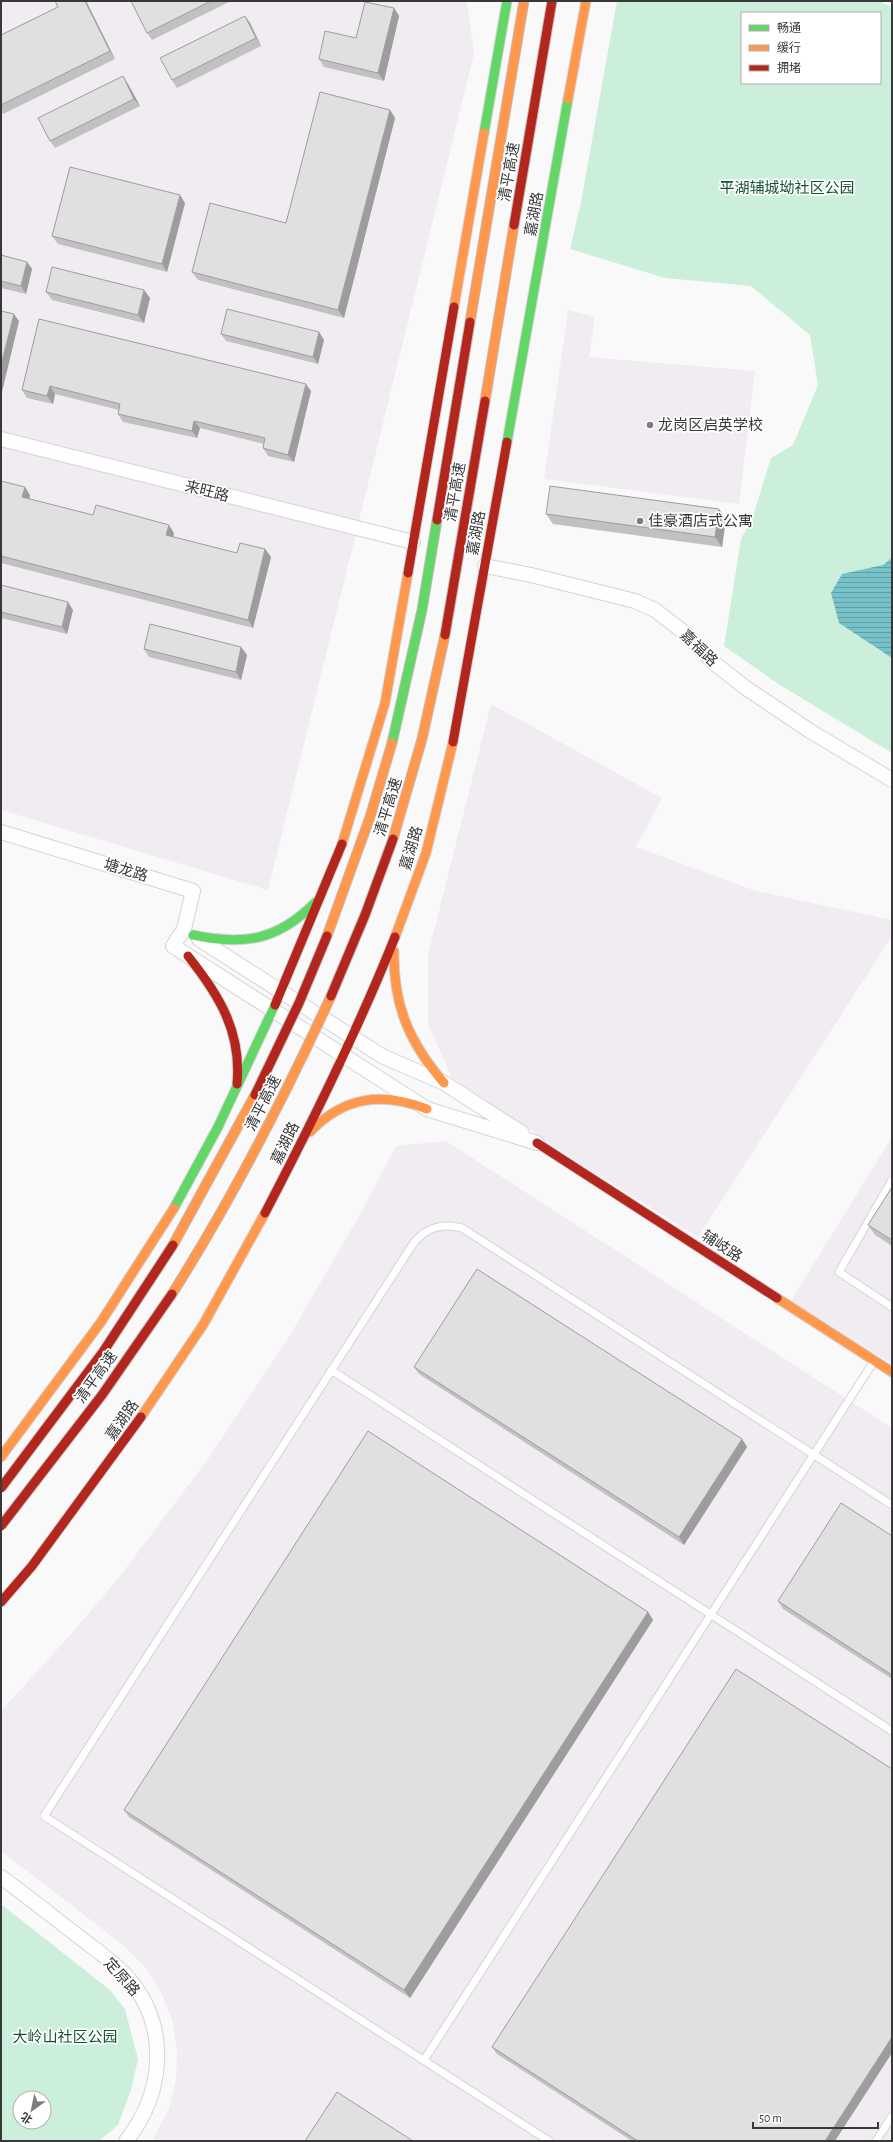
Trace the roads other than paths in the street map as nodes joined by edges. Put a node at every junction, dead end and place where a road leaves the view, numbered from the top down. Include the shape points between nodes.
1 (524, 1) edge
2 (552, 1) edge
3 (586, 1) edge
4 (505, 4) edge
5 (1, 439) edge
6 (413, 542) junction
7 (485, 566) junction
8 (892, 780) edge
9 (1, 832) edge
10 (322, 895) junction
11 (188, 932) junction
12 (395, 938) junction
13 (188, 956) junction
14 (282, 992) junction
15 (273, 1010) junction
16 (352, 1037) junction
17 (343, 1055) junction
18 (444, 1083) junction
19 (234, 1096) junction
20 (427, 1109) junction
21 (537, 1143) junction
22 (301, 1144) junction
23 (892, 1180) edge
24 (892, 1307) edge
25 (875, 1360) junction
26 (331, 1370) junction
27 (892, 1372) edge
28 (814, 1455) junction
29 (1, 1457) edge
30 (1, 1488) edge
31 (892, 1505) edge
32 (1, 1526) edge
33 (1, 1602) edge
34 (711, 1615) junction
35 (892, 1731) edge
36 (1, 1877) edge
37 (424, 2060) junction
38 (892, 2116) edge
39 (126, 2141) edge
40 (549, 2141) edge
41 (876, 2141) edge

1 - 30 main road, 清平高速, bridge via 422,610 386,768 363,841 313,973 249,1107 204,1192 133,1308
2 - 32 main road, 清平高速, bridge via 449,615 410,784 386,860 364,920 329,1000 263,1136 226,1204 155,1319
3 - 7 main road, 嘉湖路
4 - 6 main road
5 - 6 street, 来旺路
6 - 10 main road via 384,703 345,837
7 - 8 street, 嘉福路 via 635,601 655,610 686,634 714,664 746,688 810,731
7 - 12 main road, 嘉湖路 via 441,794 426,853
9 - 11 street, 塘龙路 via 193,891
10 - 11 main road via 296,921 265,936 230,942 214,941
10 - 14 main road
11 - 13 street, 塘龙路 via 173,946
11 - 14 street
12 - 16 main road, 嘉湖路
12 - 18 main road via 394,981 402,1019 419,1054
13 - 15 street
13 - 19 main road via 214,991 230,1026 237,1058 238,1077
14 - 15 main road
14 - 16 street
15 - 17 street
15 - 19 main road
16 - 17 main road, 嘉湖路
16 - 18 street via 382,1056
17 - 20 street
17 - 22 main road, 嘉湖路
18 - 21 street
19 - 29 main road via 162,1229 116,1301
20 - 21 street
20 - 22 main road via 392,1099 357,1103 339,1109 325,1118 312,1129
21 - 25 main road, 辅岐路
22 - 33 main road, 嘉湖路 via 251,1240 177,1366 82,1499 32,1566
23 - 24 lane via 839,1272
25 - 27 main road, 辅岐路
25 - 28 lane
26 - 28 lane via 419,1236 435,1227 453,1226 462,1228
26 - 34 lane
26 - 37 lane via 44,1816
28 - 31 lane
28 - 34 lane
34 - 35 lane
34 - 37 lane
36 - 39 street, 定原路 via 110,1960 129,1979 143,2001 153,2026 157,2051 156,2077 150,2102 138,2126
37 - 40 lane
38 - 41 lane

